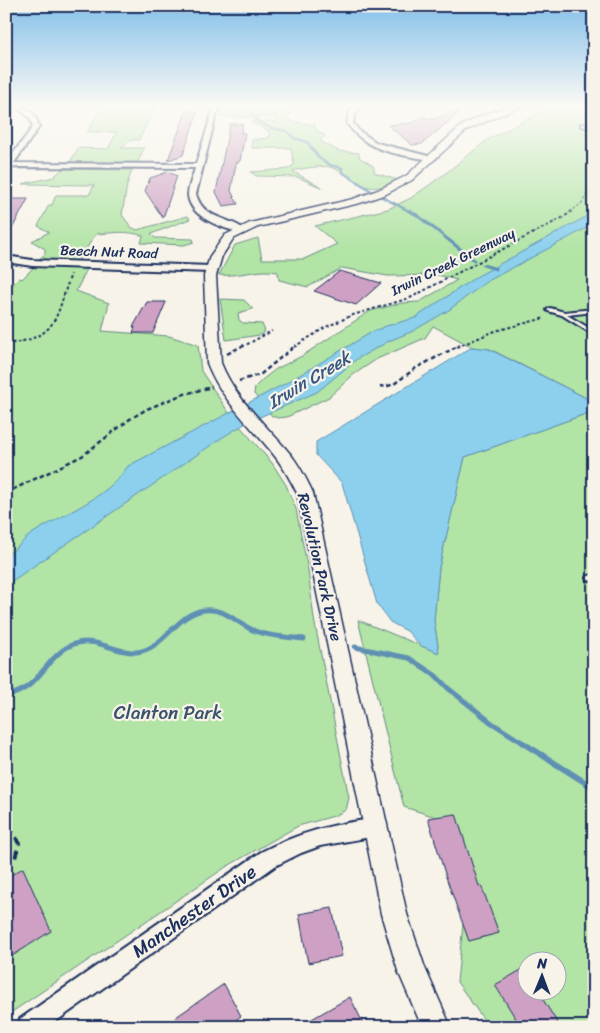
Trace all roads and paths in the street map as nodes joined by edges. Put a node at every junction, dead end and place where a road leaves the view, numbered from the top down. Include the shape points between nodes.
1 (16, 155) edge
2 (203, 155) edge
3 (419, 155) edge
4 (435, 155) edge
5 (432, 158) junction
6 (200, 166) junction
7 (8, 167) edge
8 (594, 184) edge
9 (241, 230) junction
10 (6, 258) edge
11 (74, 267) dead end
12 (211, 269) junction
13 (550, 310) dead end
14 (594, 310) edge
15 (564, 314) junction
16 (272, 331) dead end
17 (594, 333) edge
18 (6, 344) edge
19 (226, 355) dead end
20 (234, 382) dead end
21 (216, 386) dead end
22 (380, 386) dead end
23 (6, 493) edge
24 (375, 828) junction
25 (6, 829) edge
26 (8, 866) edge
27 (6, 873) edge
28 (28, 1027) edge
29 (437, 1027) edge

1 - 7 street
2 - 6 street
3 - 5 street
4 - 5 street, Revolution Park Drive
5 - 9 street, Revolution Park Drive via 409,178 382,192
6 - 7 street
6 - 9 street via 192,194 194,203 206,215
8 - 20 path, Irwin Creek Greenway via 582,204 564,217 410,298 353,315 326,327 296,345 270,368
9 - 12 street, Revolution Park Drive via 225,242
10 - 12 street, Beech Nut Road via 32,263
11 - 18 path via 56,318 48,330 31,341
12 - 24 street, Revolution Park Drive via 217,374 295,473 308,502
13 - 15 lane
14 - 15 lane
15 - 17 lane
15 - 22 path via 494,332 438,357 388,387
16 - 19 path
21 - 23 path via 152,406 82,456
24 - 28 street, Manchester Drive via 313,837 268,859
24 - 29 street, Revolution Park Drive via 394,914 412,971
25 - 26 path via 14,833 19,844 15,858
26 - 27 path

